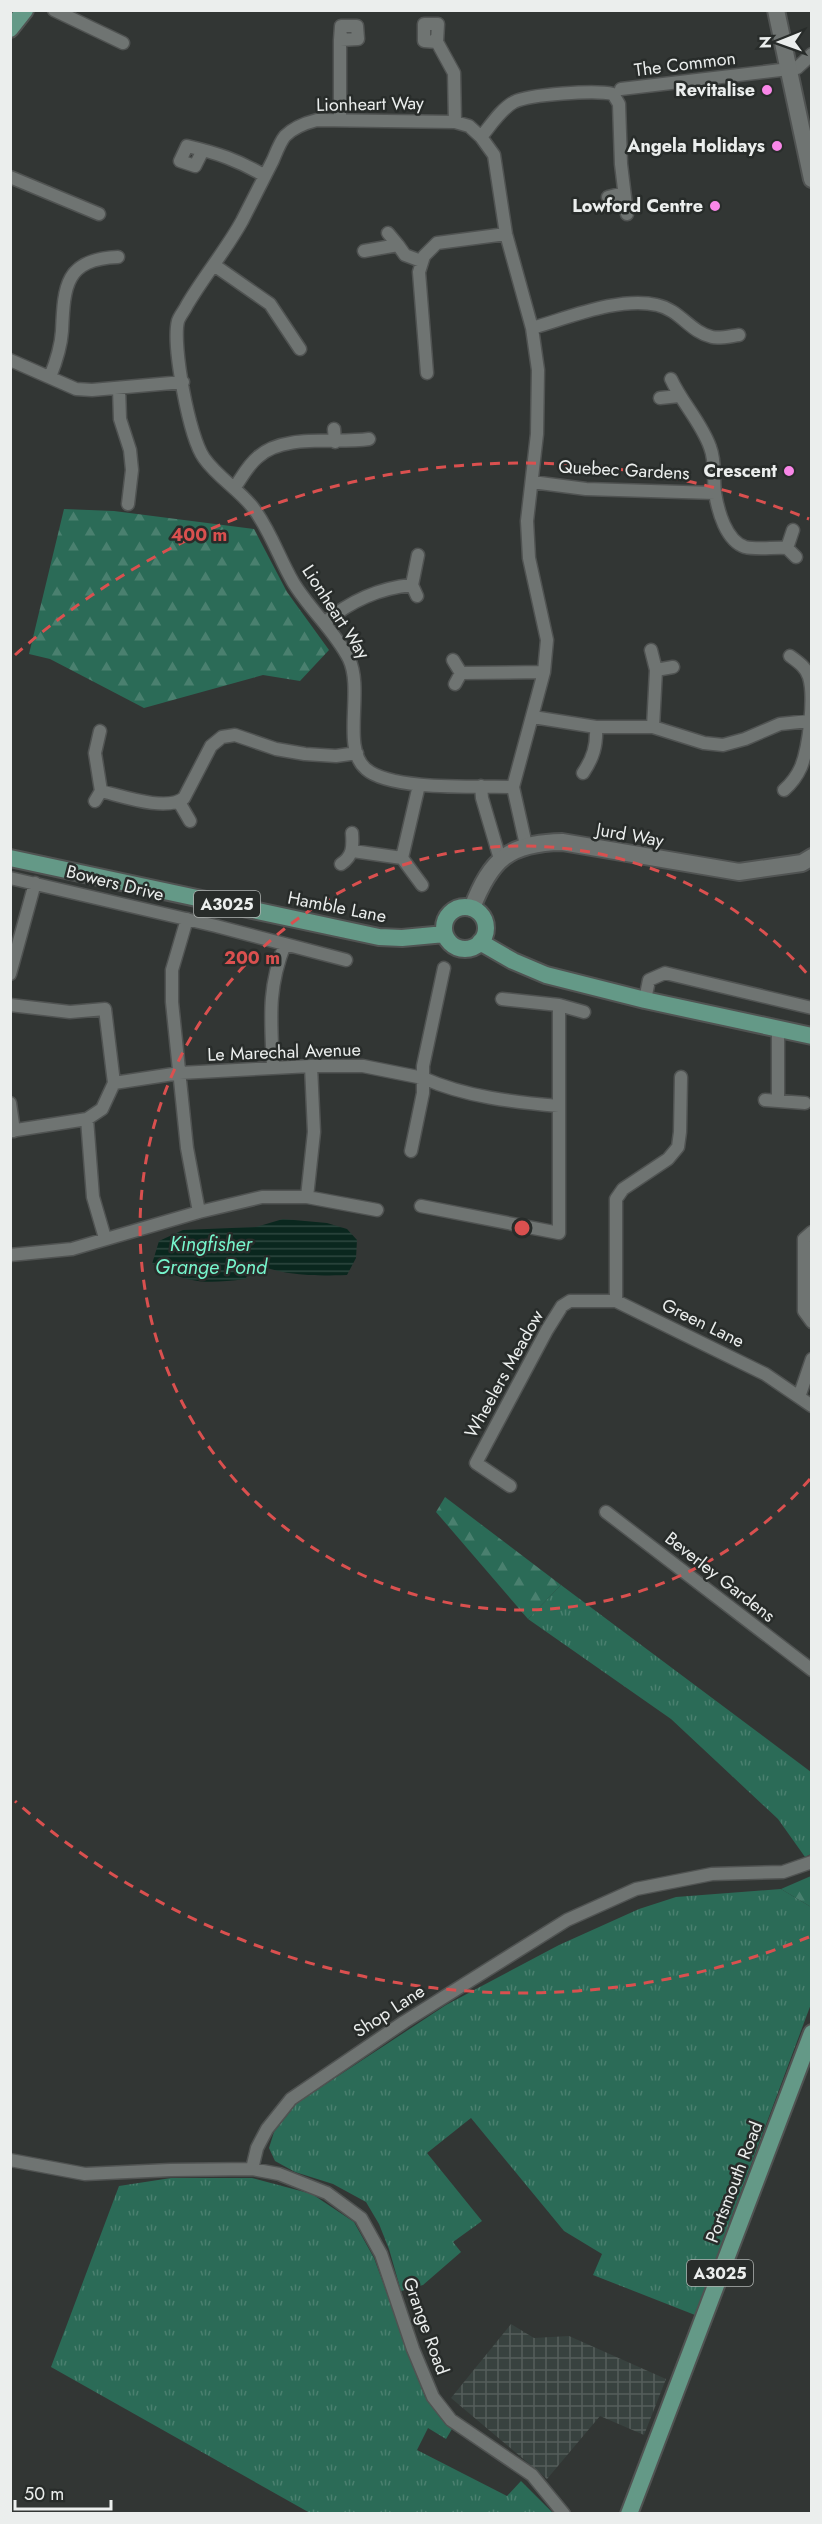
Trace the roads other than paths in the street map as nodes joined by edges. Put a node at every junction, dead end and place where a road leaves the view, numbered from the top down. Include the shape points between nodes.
1 (25, 10) edge
2 (54, 10) edge
3 (776, 10) edge
4 (10, 29) edge
5 (340, 40) dead end
6 (437, 42) dead end
7 (123, 43) dead end
8 (812, 54) edge
9 (789, 70) junction
10 (621, 89) dead end
11 (340, 120) junction
12 (455, 122) junction
13 (481, 137) junction
14 (203, 150) dead end
15 (265, 176) junction
16 (10, 177) edge
17 (812, 179) edge
18 (624, 193) junction
19 (608, 197) dead end
20 (99, 214) dead end
21 (627, 214) dead end
22 (388, 233) dead end
23 (506, 234) junction
24 (398, 245) junction
25 (364, 251) dead end
26 (118, 257) dead end
27 (422, 261) junction
28 (214, 265) junction
29 (532, 328) junction
30 (739, 335) dead end
31 (300, 349) dead end
32 (10, 360) edge
33 (428, 373) dead end
34 (50, 377) junction
35 (670, 379) dead end
36 (183, 382) junction
37 (119, 388) junction
38 (679, 396) junction
39 (660, 398) dead end
40 (334, 429) dead end
41 (369, 439) dead end
42 (335, 442) junction
43 (532, 482) junction
44 (235, 487) junction
45 (715, 493) junction
46 (128, 504) dead end
47 (793, 530) dead end
48 (787, 548) junction
49 (418, 555) dead end
50 (796, 557) dead end
51 (324, 623) junction
52 (651, 650) dead end
53 (790, 656) dead end
54 (453, 660) dead end
55 (673, 667) dead end
56 (656, 670) junction
57 (544, 672) junction
58 (533, 717) junction
59 (809, 721) junction
60 (596, 727) junction
61 (653, 727) junction
62 (100, 731) dead end
63 (357, 753) junction
64 (583, 773) dead end
65 (419, 785) junction
66 (481, 786) junction
67 (513, 787) junction
68 (784, 790) dead end
69 (179, 802) junction
70 (190, 820) dead end
71 (352, 833) dead end
72 (526, 845) junction
73 (353, 850) junction
74 (812, 857) edge
75 (10, 858) edge
76 (402, 858) junction
77 (500, 859) junction
78 (340, 864) dead end
79 (10, 878) edge
80 (35, 883) junction
81 (422, 885) dead end
82 (472, 908) junction
83 (188, 919) junction
84 (445, 934) junction
85 (480, 942) junction
86 (285, 944) junction
87 (346, 960) dead end
88 (444, 968) dead end
89 (10, 974) edge
90 (502, 999) dead end
91 (645, 1000) junction
92 (10, 1005) edge
93 (559, 1005) junction
94 (812, 1008) edge
95 (584, 1012) dead end
96 (778, 1029) junction
97 (812, 1036) edge
98 (311, 1066) junction
99 (273, 1067) junction
100 (180, 1073) junction
101 (681, 1077) dead end
102 (423, 1078) junction
103 (114, 1083) junction
104 (10, 1103) edge
105 (805, 1103) dead end
106 (559, 1106) junction
107 (87, 1119) junction
108 (12, 1131) edge
109 (411, 1150) dead end
110 (307, 1197) junction
111 (421, 1206) dead end
112 (377, 1210) dead end
113 (199, 1212) junction
114 (812, 1232) edge
115 (105, 1238) junction
116 (10, 1255) edge
117 (570, 1301) joint
118 (616, 1301) junction
119 (812, 1322) edge
120 (812, 1359) edge
121 (799, 1397) junction
122 (812, 1406) edge
123 (510, 1486) dead end
124 (606, 1512) dead end
125 (812, 1670) edge
126 (812, 1862) edge
127 (812, 2033) edge
128 (10, 2160) edge
129 (252, 2169) junction
130 (564, 2514) edge
131 (629, 2514) edge

1 - 4 main road
2 - 7 street
3 - 9 street
5 - 11 street
6 - 12 street via 454,73
8 - 9 street via 802,65
9 - 10 street, The Common
9 - 17 street
11 - 12 street, Lionheart Way
11 - 15 street, Lionheart Way via 317,120 298,126 284,137
12 - 13 street, Lionheart Way via 469,126
13 - 18 street via 515,102 601,91 613,94 619,104
13 - 23 street via 494,155
14 - 15 street via 238,160
15 - 28 street, Lionheart Way
16 - 20 street
18 - 19 street
18 - 21 street
22 - 24 street
23 - 27 street via 437,243
23 - 29 street
24 - 25 street
24 - 27 street via 405,255
26 - 34 street via 97,253 69,280 61,310 59,350
27 - 33 street via 419,353
28 - 31 street via 270,304
28 - 36 street, Lionheart Way via 178,321
29 - 30 street via 637,303 674,310 693,328 712,337
29 - 43 street via 538,370
32 - 34 street
34 - 37 street via 76,389
35 - 38 street, Quebec Gardens
36 - 37 street
36 - 44 street, Lionheart Way via 198,448 215,471
37 - 46 street via 120,419 132,470
38 - 39 street
38 - 45 street, Quebec Gardens via 711,448
40 - 42 street
41 - 42 street
42 - 44 street via 286,443 270,449 258,456
43 - 45 street, Quebec Gardens via 586,489
43 - 57 street via 529,558 547,640
44 - 51 street, Lionheart Way via 264,524 294,583
45 - 48 street, Quebec Gardens via 734,542 747,548
47 - 48 street
48 - 50 street
49 - 51 street via 414,590 377,592 340,610
51 - 63 street, Lionheart Way via 355,674 353,734
52 - 56 street
53 - 59 street via 806,662 811,691
54 - 57 street via 458,679
55 - 56 street
56 - 61 street
57 - 58 street
58 - 60 street
58 - 67 street
59 - 61 street via 780,724 723,745
59 - 68 street via 801,767
60 - 61 street
60 - 64 street via 595,763
62 - 69 street via 95,753 98,796
63 - 65 street via 365,768
63 - 69 street via 305,754 235,735 222,737 211,746
65 - 66 street
65 - 76 street
66 - 67 street
66 - 77 street
67 - 72 street
69 - 70 street
71 - 73 street
72 - 74 street, Jurd Way via 562,842 739,872 801,863
72 - 77 street, Jurd Way
73 - 76 street
73 - 78 street
75 - 84 main road, Hamble Lane / A3025 via 379,937
76 - 81 street
77 - 82 street, Jurd Way via 490,869
79 - 80 street, Bowers Drive
80 - 83 street, Bowers Drive
80 - 89 street
82 - 84 main road via 453,910 445,921
82 - 85 main road via 485,923
83 - 86 street, Bowers Drive
83 - 100 street via 172,970
84 - 85 main road via 459,948 470,948
85 - 91 main road via 546,975
86 - 87 street, Bowers Drive
86 - 99 street via 270,997
88 - 102 street
90 - 93 street
91 - 94 street via 649,980 664,973
91 - 96 main road
92 - 103 street via 70,1012 105,1009
93 - 95 street
93 - 106 street
96 - 97 main road
96 - 105 street via 772,1100
98 - 99 street, Le Marechal Avenue
98 - 102 street, Le Marechal Avenue via 363,1066
98 - 110 street via 314,1132
99 - 100 street, Le Marechal Avenue
100 - 103 street, Le Marechal Avenue
100 - 113 street via 187,1148
101 - 118 street via 678,1147 668,1159 623,1189 616,1199
102 - 106 street, Le Marechal Avenue via 445,1088 503,1100
102 - 109 street
103 - 107 street via 102,1109
104 - 108 street
106 - 111 street via 559,1233
107 - 108 street
107 - 115 street via 93,1197
110 - 112 street
110 - 113 street via 262,1197
113 - 115 street
114 - 119 street via 804,1239 804,1311
115 - 116 street via 72,1249
117 - 118 street, Green Lane
117 - 123 street, Wheelers Meadow via 562,1306 547,1330 476,1463
118 - 121 street, Green Lane via 765,1374
120 - 121 street
121 - 122 street, Green Lane
124 - 125 street, Beverley Gardens
126 - 129 street, Shop Lane via 783,1872 712,1874 636,1889 567,1920 291,2098 256,2148
127 - 131 main road, Portsmouth Road / A3025
128 - 129 street via 85,2174
129 - 130 street, Grange Road via 279,2174 327,2193 361,2218 381,2254 433,2397 452,2420 532,2475

